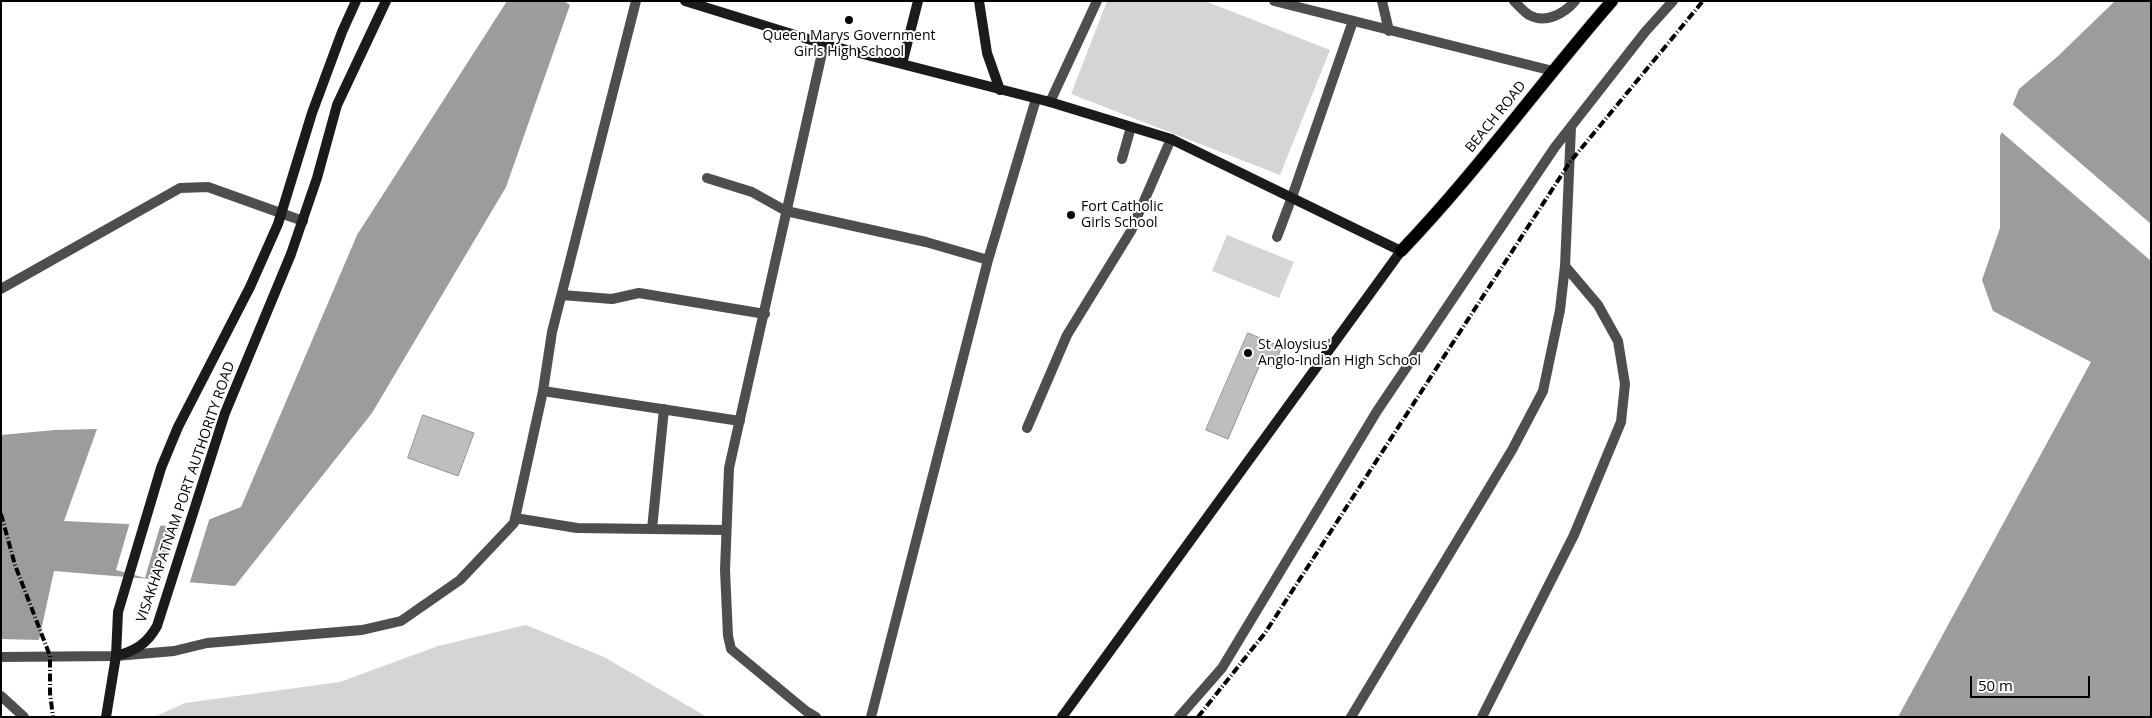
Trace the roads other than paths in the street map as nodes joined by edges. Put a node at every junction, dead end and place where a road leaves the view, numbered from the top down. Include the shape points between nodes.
1 (356, 1) edge
2 (386, 1) edge
3 (636, 1) edge
4 (686, 1) edge
5 (918, 1) edge
6 (979, 1) edge
7 (1097, 1) edge
8 (1274, 1) edge
9 (1382, 1) edge
10 (1514, 1) edge
11 (1575, 1) edge
12 (1612, 1) edge
13 (1673, 1) edge
14 (1353, 22) junction
15 (1389, 31) junction
16 (824, 44) junction
17 (902, 64) junction
18 (1553, 71) junction
19 (1000, 90) junction
20 (1036, 99) junction
21 (1050, 102) junction
22 (1131, 127) junction
23 (1571, 127) junction
24 (1170, 139) junction
25 (1122, 159) dead end
26 (707, 178) dead end
27 (1292, 197) junction
28 (786, 211) junction
29 (281, 213) junction
30 (303, 221) junction
31 (1277, 237) dead end
32 (1401, 251) junction
33 (988, 260) junction
34 (1565, 266) junction
35 (1, 289) edge
36 (562, 295) junction
37 (765, 314) junction
38 (543, 391) junction
39 (664, 409) junction
40 (740, 421) junction
41 (1028, 428) dead end
42 (514, 518) junction
43 (652, 529) junction
44 (726, 530) junction
45 (116, 656) junction
46 (1, 657) edge
47 (1, 696) edge
48 (24, 717) edge
49 (106, 717) edge
50 (816, 717) edge
51 (871, 717) edge
52 (1062, 717) edge
53 (1179, 717) edge
54 (1351, 717) edge
55 (1482, 717) edge

1 - 29 main road, VISAKHAPATNAM PORT AUTHORITY ROAD via 312,113
2 - 30 main road, VISAKHAPATNAM PORT AUTHORITY ROAD via 337,105
3 - 36 street
4 - 16 main road
5 - 17 main road
6 - 19 main road via 987,53
7 - 21 street
8 - 14 street
9 - 15 street
10 - 11 street via 1530,15 1549,19 1568,10
12 - 18 main road, BEACH ROAD
13 - 23 street
14 - 15 street
14 - 27 street
15 - 18 street
16 - 17 main road
16 - 28 street
17 - 19 main road
18 - 32 main road, BEACH ROAD via 1436,215
19 - 20 main road
20 - 21 main road
20 - 33 street
21 - 22 main road
22 - 24 main road
22 - 25 street
23 - 34 street
23 - 53 street via 1377,411 1222,668
24 - 27 main road
24 - 41 street via 1131,231 1067,335
26 - 28 street via 752,192
27 - 31 street
27 - 32 main road
28 - 33 street via 926,242
28 - 37 street
29 - 30 street
29 - 35 street via 208,187 180,188
29 - 45 main road, VISAKHAPATNAM PORT AUTHORITY ROAD via 250,287 169,445 118,612
30 - 45 main road, VISAKHAPATNAM PORT AUTHORITY ROAD via 235,385 157,626 144,644 132,652
32 - 52 main road
33 - 51 street
34 - 54 street via 1560,310 1543,391 1534,411
34 - 55 street via 1598,305 1618,342 1625,384 1621,422 1574,535
36 - 37 street via 612,299 639,293
36 - 38 street via 552,332
37 - 40 street
38 - 39 street
38 - 42 street
39 - 40 street
39 - 43 street
40 - 44 street via 729,468
42 - 43 street via 577,528
42 - 45 street via 514,523 460,580 401,621 362,630 206,643 174,651
43 - 44 street
44 - 50 street via 725,570 731,649
45 - 46 street
45 - 49 main road
47 - 48 street

